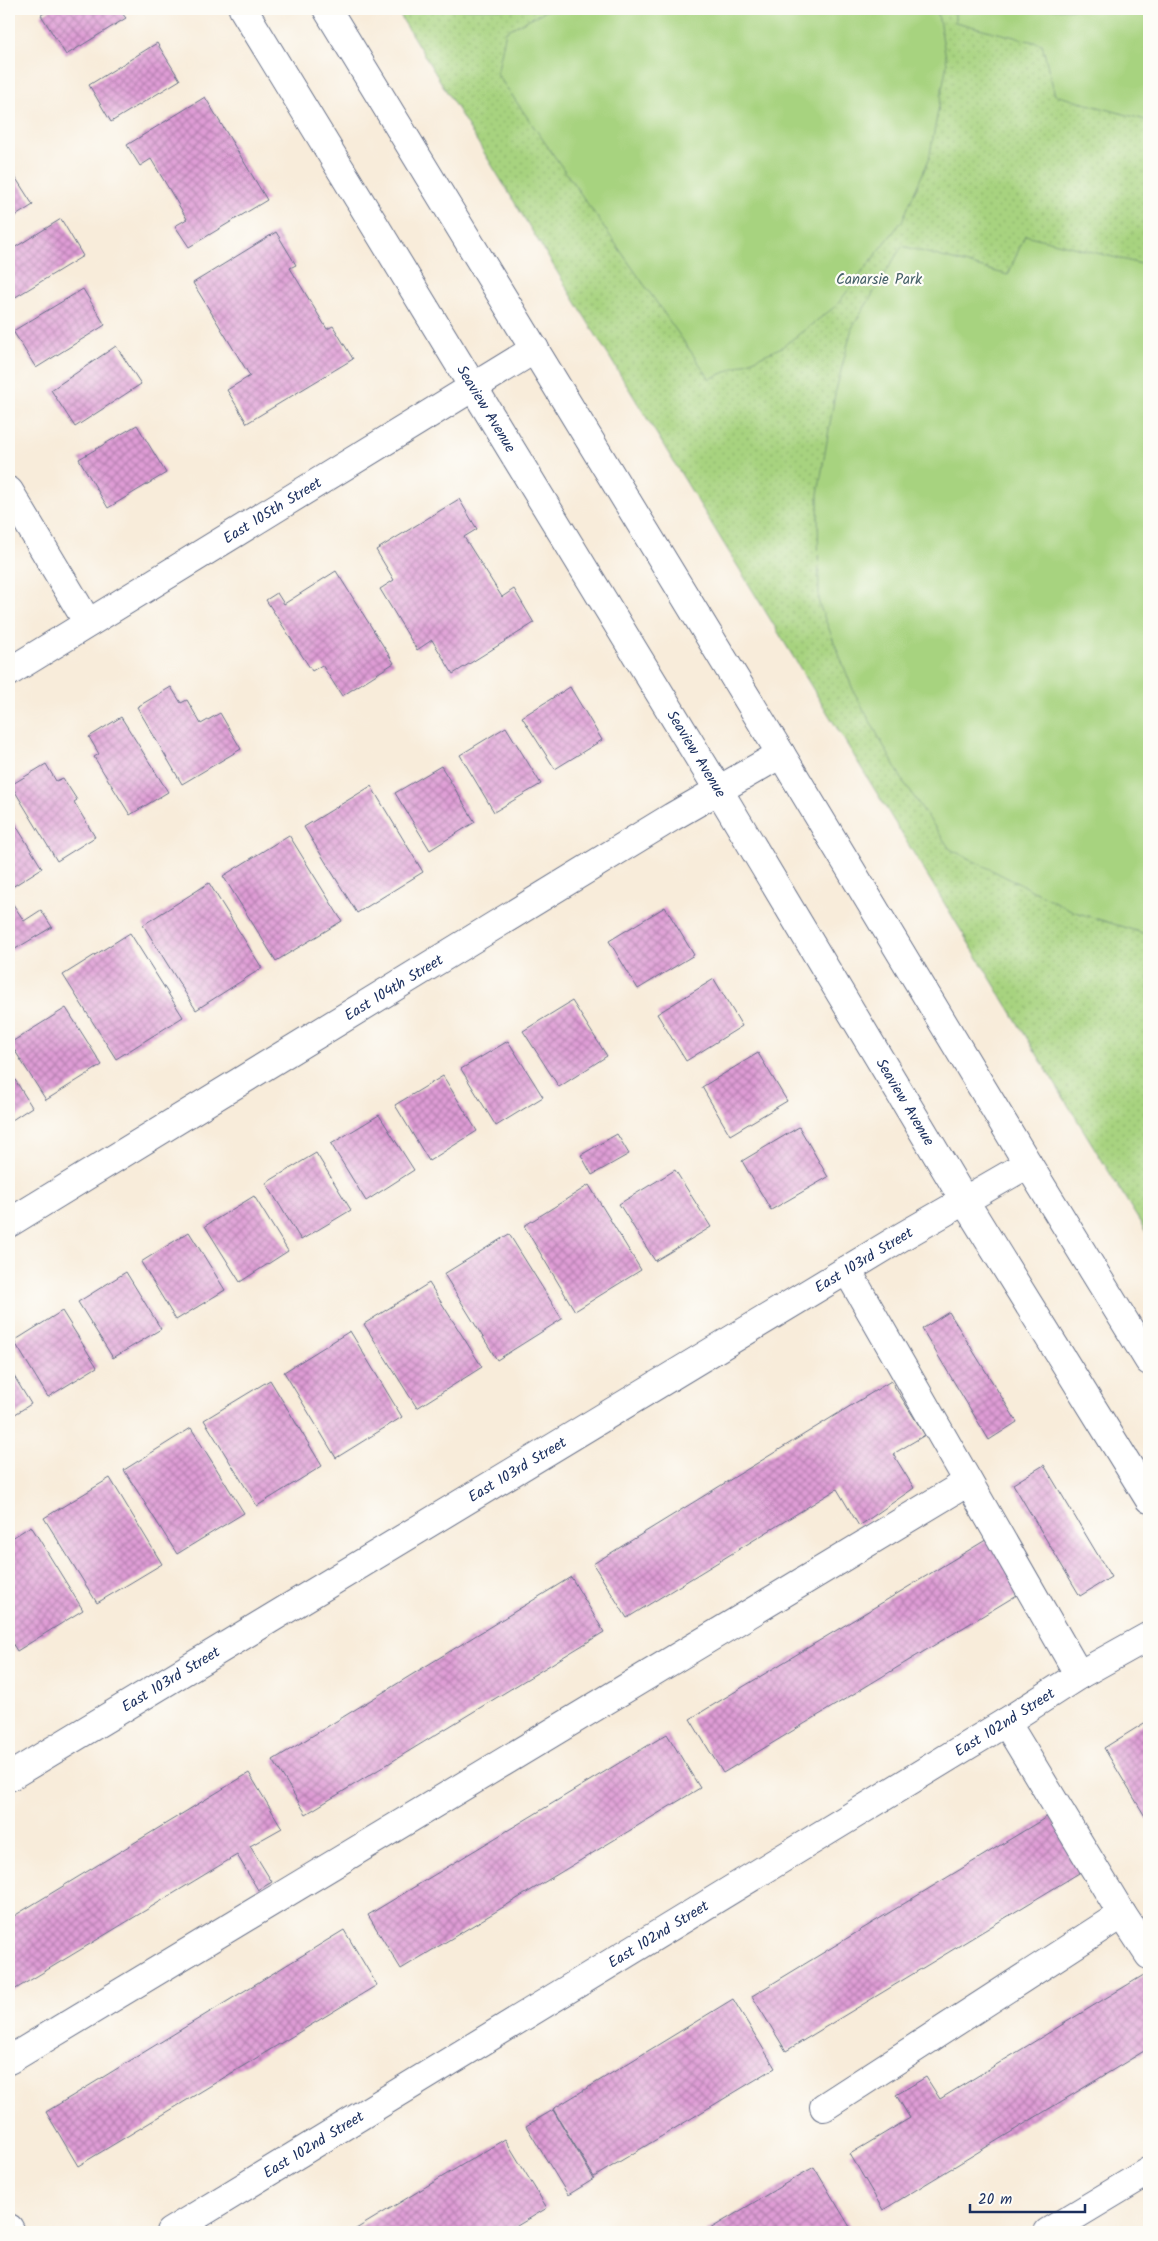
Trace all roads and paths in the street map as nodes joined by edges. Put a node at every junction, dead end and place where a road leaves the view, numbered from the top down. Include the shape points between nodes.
1 (243, 9) edge
2 (327, 9) edge
3 (535, 349) junction
4 (472, 387) junction
5 (9, 491) edge
6 (88, 623) junction
7 (9, 672) edge
8 (781, 754) junction
9 (718, 789) junction
10 (1028, 1164) junction
11 (964, 1200) junction
12 (9, 1223) edge
13 (847, 1270) junction
14 (1149, 1361) edge
15 (968, 1482) junction
16 (1149, 1499) edge
17 (1149, 1636) edge
18 (1078, 1675) junction
19 (1006, 1722) junction
20 (9, 1777) edge
21 (1122, 1914) junction
22 (1149, 1954) edge
23 (9, 2060) edge
24 (824, 2107) dead end
25 (1149, 2171) edge
26 (9, 2228) edge
27 (11, 2232) edge
28 (170, 2232) edge
29 (1048, 2232) edge

1 - 4 street, Seaview Avenue
2 - 3 street
3 - 4 street, East 105th Street
3 - 8 street
4 - 6 street, East 105th Street
4 - 9 street, Seaview Avenue
5 - 6 street
6 - 7 street, East 105th Street
8 - 9 street, East 104th Street
8 - 10 street
9 - 11 street, Seaview Avenue
9 - 12 street, East 104th Street
10 - 11 street, East 103rd Street
10 - 14 street
11 - 13 street, East 103rd Street
11 - 16 street, Seaview Avenue
13 - 15 street
13 - 20 street, East 103rd Street
15 - 18 street
15 - 23 street
17 - 18 street, East 102nd Street
18 - 19 street, East 102nd Street
19 - 21 street
19 - 28 street, East 102nd Street
21 - 22 street
21 - 24 street
25 - 29 street
26 - 27 street

